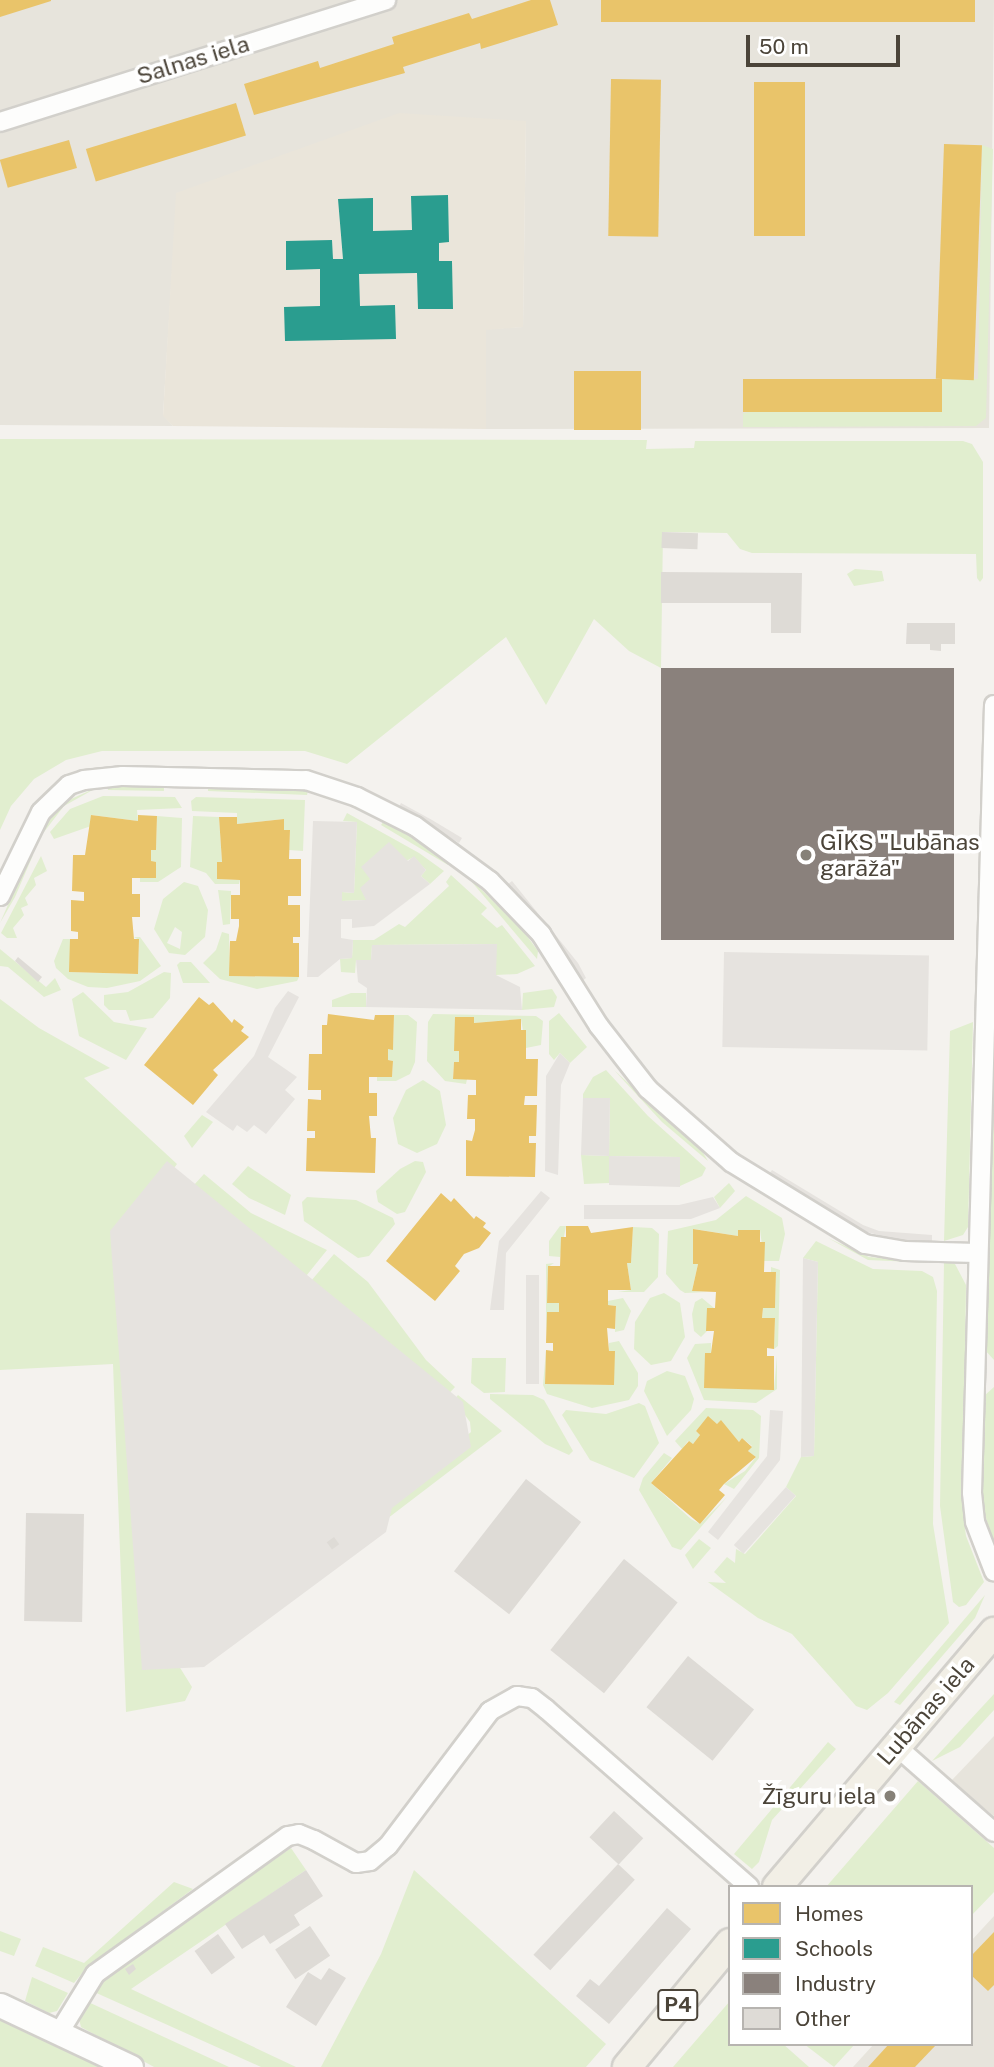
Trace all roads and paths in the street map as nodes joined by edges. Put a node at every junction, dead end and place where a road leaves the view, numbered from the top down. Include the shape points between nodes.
1 (386, 0) edge
2 (0, 122) edge
3 (994, 705) edge
4 (0, 896) edge
5 (976, 1253) junction
6 (994, 1571) edge
7 (994, 1632) edge
8 (896, 1746) junction
9 (994, 1832) edge
10 (747, 1885) edge
11 (779, 1885) edge
12 (728, 1944) edge
13 (0, 2005) edge
14 (60, 2031) junction
15 (131, 2067) edge
16 (626, 2067) edge

1 - 2 street, Salnas iela
3 - 5 street
4 - 5 street via 41,812 69,785 84,780 122,776 306,780 357,797 415,825 490,881 541,934 599,1026 648,1089 731,1162 865,1244 905,1251
5 - 6 street via 972,1493 975,1522
7 - 8 main road, Lubānas iela
8 - 9 street
8 - 11 main road, Lubānas iela
10 - 14 street via 546,1709 532,1698 517,1696 490,1711 388,1846 370,1861 356,1863 306,1837 288,1836 95,1974
12 - 16 main road, P4
13 - 14 street
14 - 15 street

